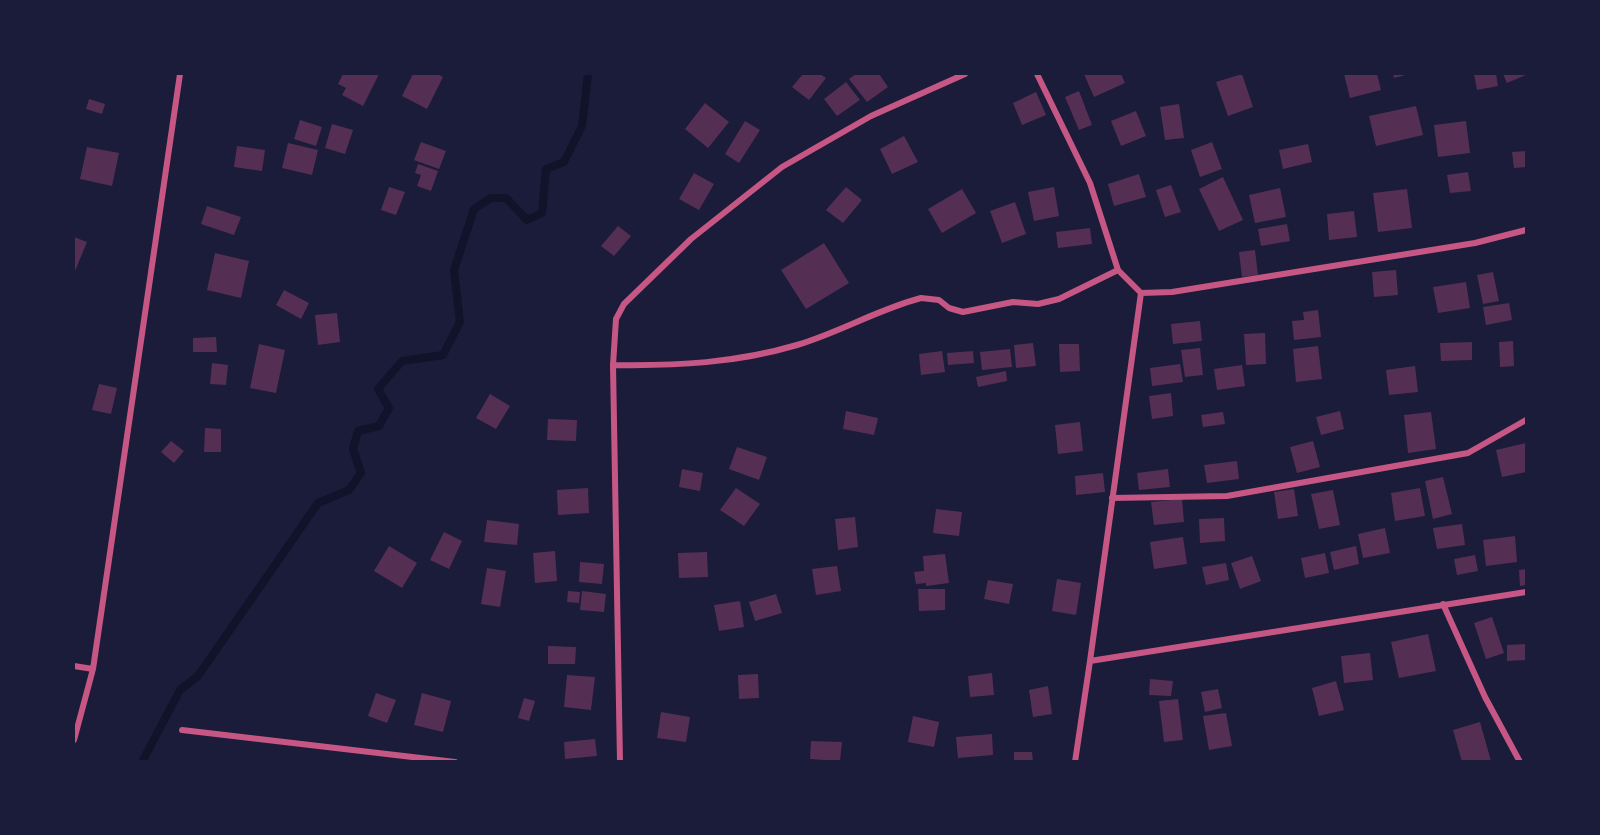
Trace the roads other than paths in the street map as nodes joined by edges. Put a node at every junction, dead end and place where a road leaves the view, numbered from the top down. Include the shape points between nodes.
1 (180, 74) edge
2 (965, 74) edge
3 (1037, 74) edge
4 (1527, 230) edge
5 (1118, 270) junction
6 (1141, 293) junction
7 (612, 365) junction
8 (1527, 420) edge
9 (1112, 498) junction
10 (1527, 592) edge
11 (1443, 604) junction
12 (1090, 661) junction
13 (74, 666) edge
14 (93, 669) junction
15 (182, 730) dead end
16 (74, 740) edge
17 (455, 762) edge
18 (620, 762) edge
19 (1075, 762) edge
20 (1520, 762) edge

1 - 14 street
2 - 7 street via 871,116 782,166 691,239 624,304 616,319
3 - 5 street via 1090,183
4 - 6 street via 1475,243 1172,292
5 - 6 street
5 - 7 street via 1038,304 1013,302 963,312 939,300 921,298 800,344 742,360 682,366
6 - 9 street
7 - 18 street
8 - 9 street via 1468,453 1227,496
9 - 12 street
10 - 11 street
11 - 12 street
11 - 20 street
12 - 19 street
13 - 14 street
14 - 16 street
15 - 17 street

